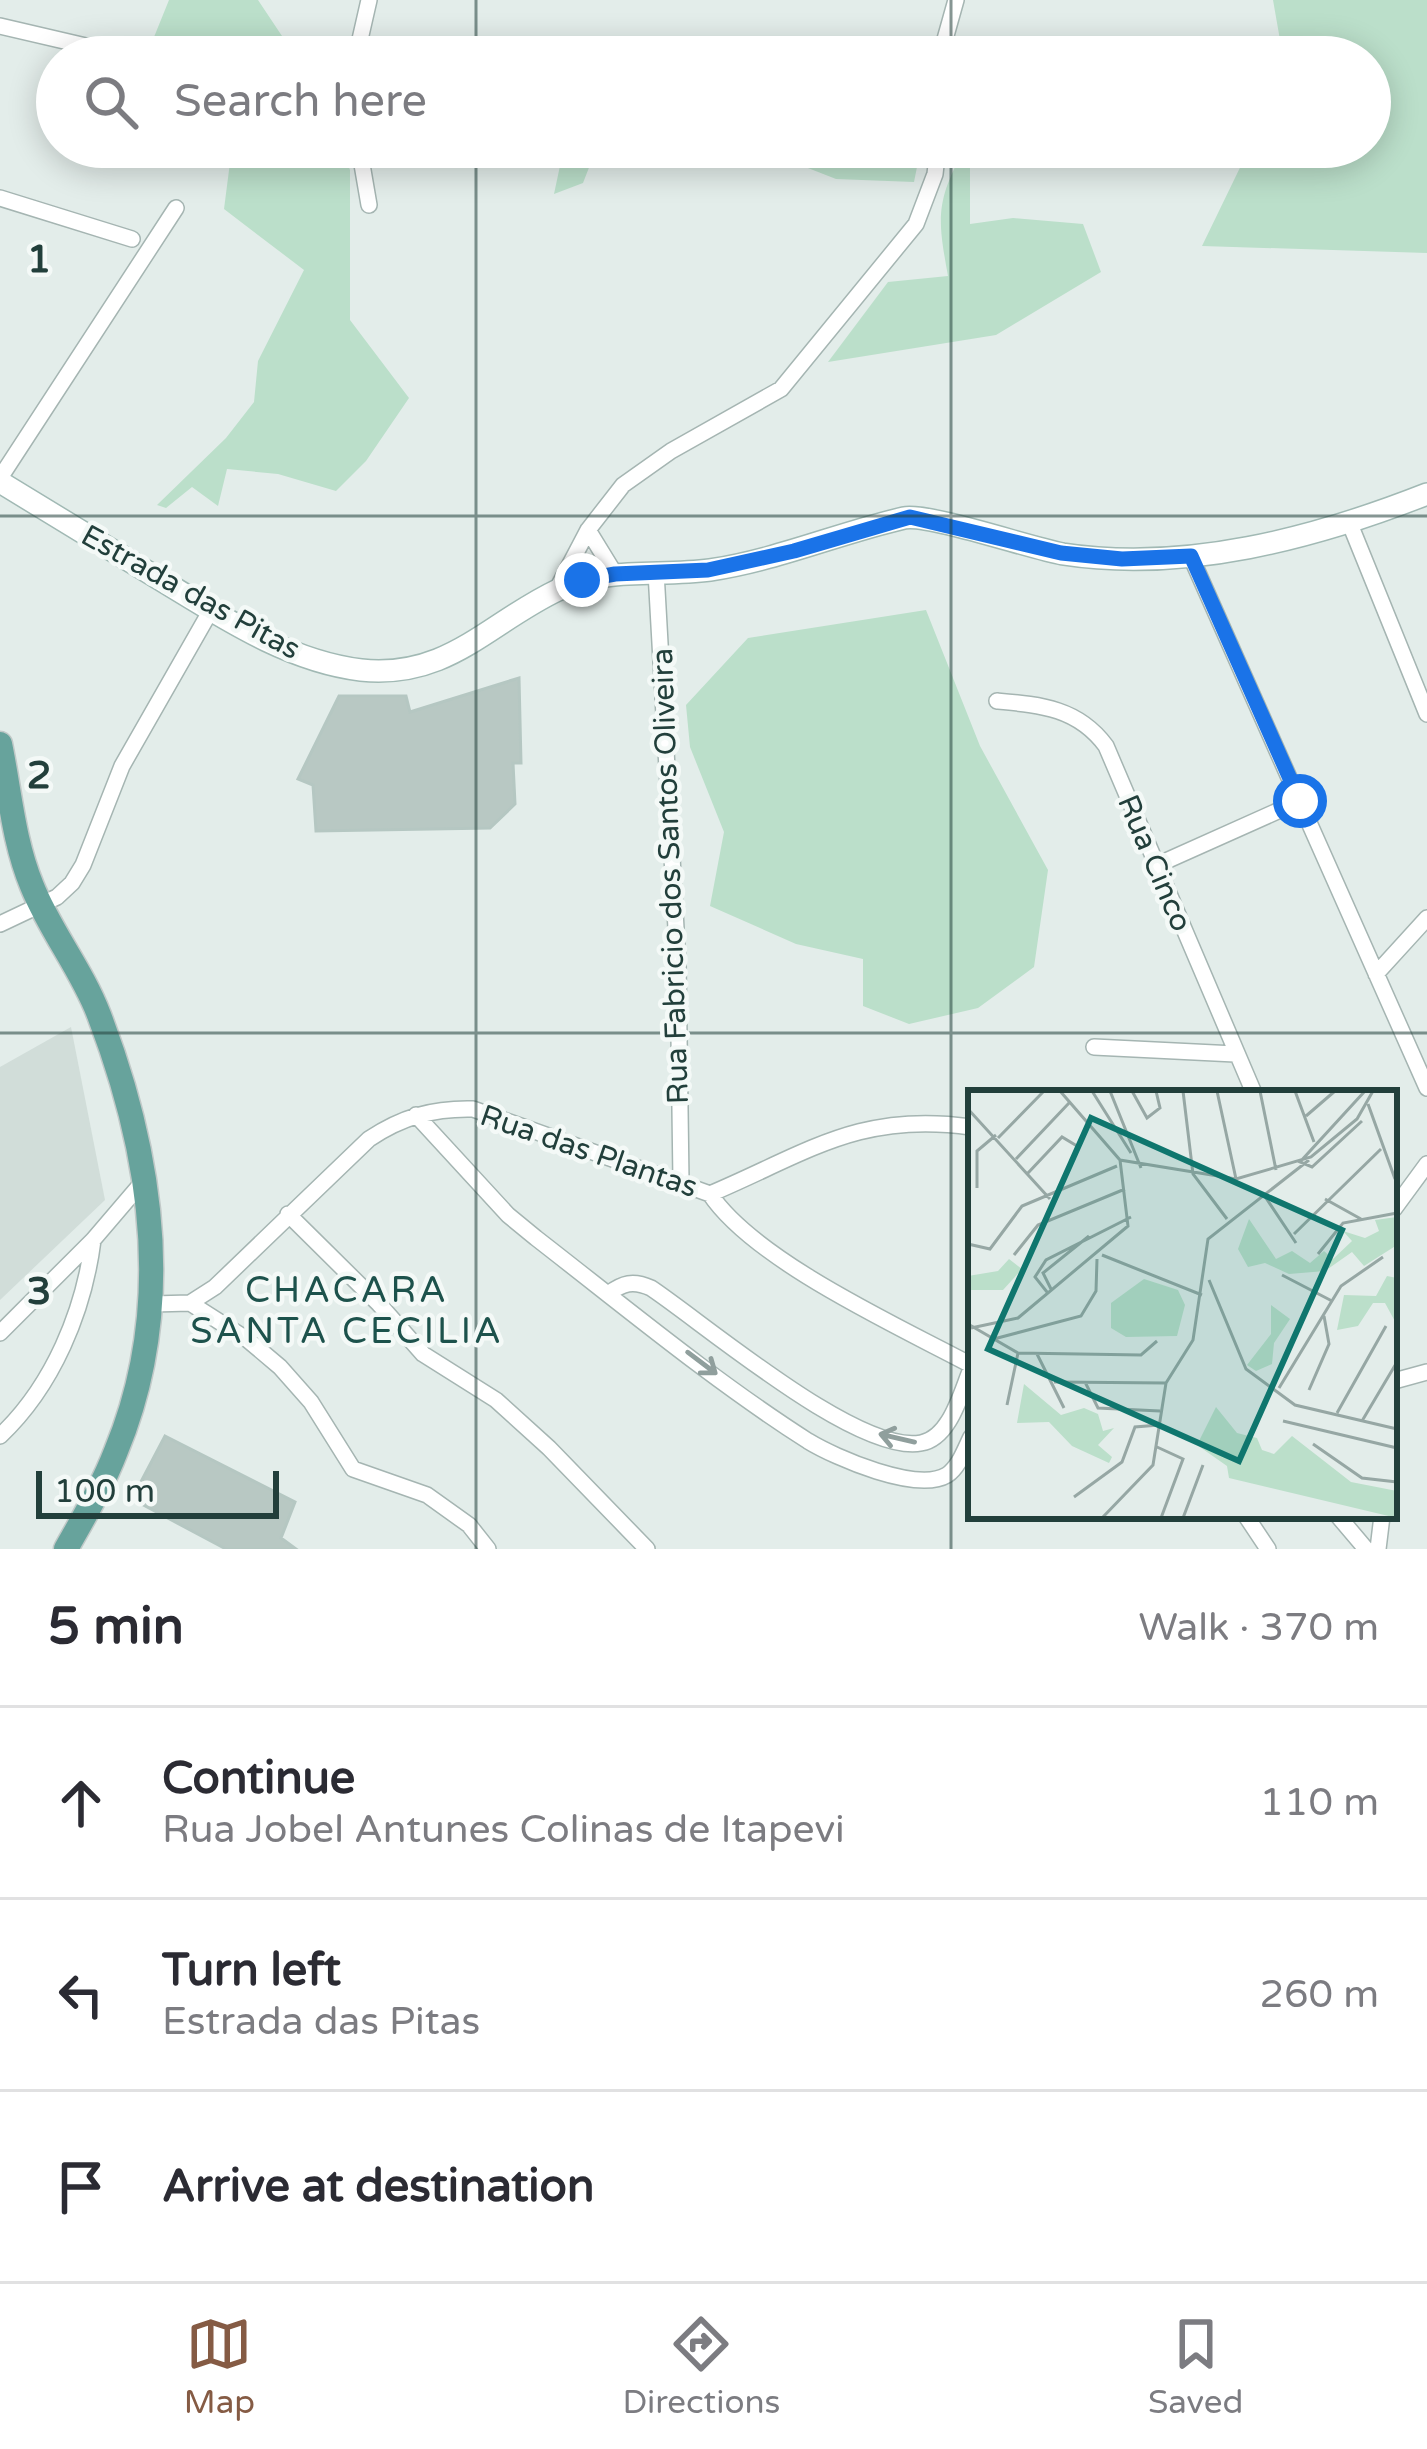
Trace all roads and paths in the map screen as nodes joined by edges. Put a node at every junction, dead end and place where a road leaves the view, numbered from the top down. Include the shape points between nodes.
1 (369, 0) edge
2 (956, 0) edge
3 (0, 26) edge
4 (43, 36) edge
5 (361, 36) edge
6 (946, 36) edge
7 (363, 168) edge
8 (936, 168) edge
9 (0, 198) edge
10 (369, 205) dead end
11 (176, 208) dead end
12 (132, 239) dead end
13 (0, 480) edge
14 (1427, 494) edge
15 (1350, 524) junction
16 (588, 530) junction
17 (1191, 556) junction
18 (656, 572) junction
19 (615, 574) junction
20 (556, 591) junction
21 (211, 610) junction
22 (997, 701) dead end
23 (1427, 714) edge
24 (0, 744) edge
25 (1300, 801) junction
26 (1156, 865) junction
27 (40, 904) junction
28 (1427, 917) edge
29 (0, 925) edge
30 (1376, 974) junction
31 (1094, 1046) dead end
32 (1235, 1054) junction
33 (1427, 1088) edge
34 (1253, 1090) edge
35 (416, 1115) junction
36 (968, 1127) edge
37 (1427, 1164) edge
38 (146, 1178) junction
39 (681, 1181) junction
40 (710, 1193) junction
41 (1397, 1205) edge
42 (288, 1214) junction
43 (93, 1240) junction
44 (608, 1294) junction
45 (190, 1303) junction
46 (153, 1304) junction
47 (0, 1333) edge
48 (968, 1365) edge
49 (1427, 1372) edge
50 (968, 1374) edge
51 (1397, 1380) edge
52 (0, 1436) edge
53 (968, 1443) edge
54 (1248, 1519) edge
55 (1341, 1519) edge
56 (1382, 1519) edge
57 (66, 1549) edge
58 (488, 1549) edge
59 (646, 1549) edge
60 (1268, 1549) edge
61 (1366, 1549) edge
62 (1378, 1549) edge

1 - 5 street
2 - 6 street
3 - 4 street
7 - 10 street
8 - 16 street via 916,224 781,389 643,468
9 - 12 street
11 - 13 street
13 - 21 street, Estrada das Pitas
14 - 15 street, Estrada das Pitas
15 - 17 street, Estrada das Pitas
15 - 23 street
16 - 19 street
16 - 20 street
17 - 18 street, Estrada das Pitas via 1061,553 910,517 708,570
17 - 25 street
18 - 19 street, Estrada das Pitas
18 - 39 street, Rua Fabricio dos Santos Oliveira
19 - 20 street, Estrada das Pitas
20 - 21 street, Estrada das Pitas via 485,638 396,673 295,654
21 - 27 street via 122,766 83,865 57,897
22 - 26 street, Rua Cinco via 1043,705 1094,729
24 - 27 main road via 14,830
25 - 26 street
25 - 30 street
26 - 32 street, Rua Cinco
27 - 29 street
27 - 38 main road via 99,1013
28 - 30 street
30 - 33 street
31 - 32 street
32 - 34 street, Rua Cinco
35 - 39 street, Rua das Plantas via 473,1109
35 - 42 street, Rua das Plantas via 369,1139
35 - 44 street via 508,1214
36 - 40 street via 933,1121 840,1134
37 - 41 street
38 - 43 street
38 - 46 main road
39 - 40 street, Rua das Plantas
40 - 48 street, Rua das Plantas via 765,1246
42 - 45 street, Rua das Plantas
42 - 59 street via 424,1354 496,1400
43 - 47 street
43 - 52 street via 60,1351
50 -> 44 street via 937,1435 907,1443 830,1415 651,1288 622,1284
44 -> 53 street via 836,1456 931,1480 947,1475
45 - 46 street
45 - 58 street via 280,1366 352,1469 427,1495
46 - 57 main road via 117,1450
49 - 51 street
54 - 60 street
55 - 61 street
56 - 62 street

